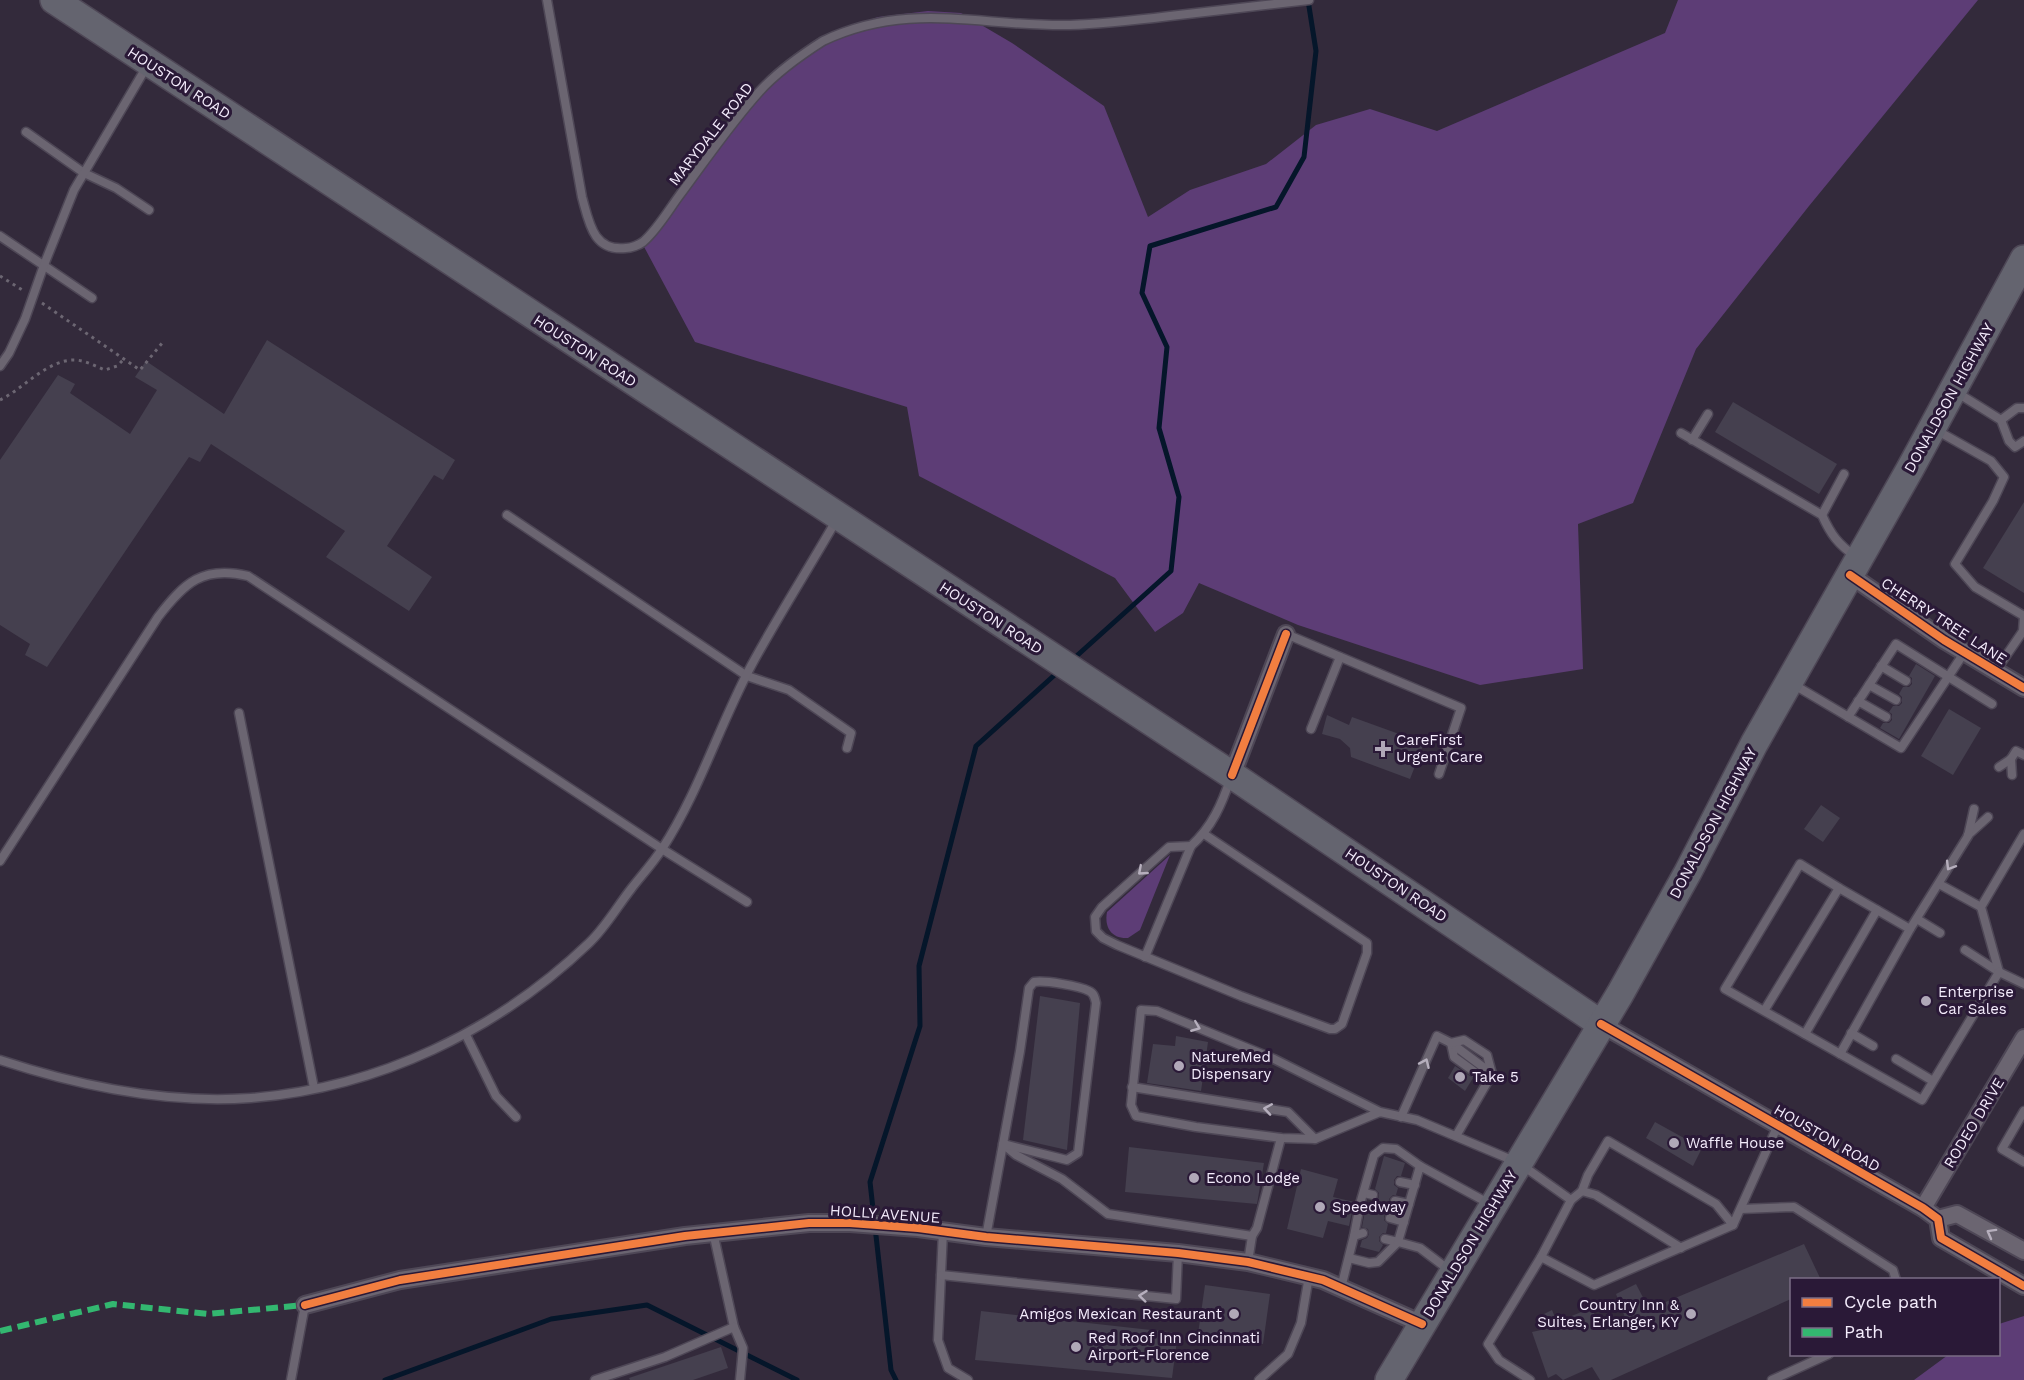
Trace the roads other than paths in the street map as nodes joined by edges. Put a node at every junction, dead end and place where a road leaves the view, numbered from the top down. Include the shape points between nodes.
1 (54, 0) edge
2 (547, 0) edge
3 (1309, 0) edge
4 (149, 63) junction
5 (26, 132) dead end
6 (84, 172) junction
7 (149, 210) dead end
8 (0, 236) edge
9 (2024, 259) edge
10 (44, 265) junction
11 (92, 298) dead end
12 (0, 366) edge
13 (1954, 390) junction
14 (2024, 408) edge
15 (1708, 414) dead end
16 (2001, 420) junction
17 (1933, 428) junction
18 (1681, 433) dead end
19 (1692, 440) junction
20 (2024, 441) edge
21 (1844, 474) dead end
22 (507, 515) dead end
23 (1822, 515) junction
24 (838, 518) junction
25 (1855, 567) junction
26 (2024, 617) edge
27 (1286, 634) joint
28 (1964, 653) junction
29 (1340, 657) junction
30 (1881, 666) junction
31 (1995, 672) junction
32 (747, 675) junction
33 (1948, 676) junction
34 (1906, 681) dead end
35 (1789, 682) junction
36 (1869, 685) junction
37 (2024, 688) edge
38 (1926, 692) dead end
39 (1935, 697) junction
40 (1896, 700) dead end
41 (1858, 701) junction
42 (1992, 704) dead end
43 (239, 713) dead end
44 (1848, 717) junction
45 (1886, 717) dead end
46 (1311, 729) dead end
47 (847, 748) dead end
48 (2024, 755) edge
49 (2011, 759) junction
50 (1999, 767) dead end
51 (1439, 774) dead end
52 (1232, 775) junction
53 (2012, 775) dead end
54 (1974, 809) dead end
55 (1988, 817) dead end
56 (1204, 834) junction
57 (2024, 834) edge
58 (1968, 836) junction
59 (1191, 846) junction
60 (662, 849) junction
61 (0, 861) edge
62 (1939, 884) junction
63 (1839, 888) junction
64 (747, 902) dead end
65 (1981, 908) junction
66 (1877, 910) junction
67 (1917, 919) junction
68 (1910, 929) junction
69 (1940, 933) dead end
70 (1965, 950) dead end
71 (1145, 957) junction
72 (1999, 972) junction
73 (2024, 984) edge
74 (1764, 1011) junction
75 (1601, 1024) junction
76 (1851, 1033) junction
77 (1805, 1034) junction
78 (466, 1035) junction
79 (2024, 1038) edge
80 (1451, 1043) junction
81 (1874, 1046) dead end
82 (1840, 1053) junction
83 (1896, 1059) dead end
84 (0, 1060) edge
85 (1492, 1074) junction
86 (1933, 1081) junction
87 (1132, 1087) junction
88 (314, 1088) junction
89 (2024, 1111) edge
90 (1380, 1112) junction
91 (1401, 1116) junction
92 (516, 1117) dead end
93 (1778, 1125) junction
94 (1456, 1136) junction
95 (1281, 1138) junction
96 (1315, 1139) junction
97 (1003, 1144) junction
98 (1519, 1162) junction
99 (2024, 1162) edge
100 (1420, 1166) junction
101 (1369, 1174) junction
102 (1378, 1176) dead end
103 (1400, 1182) dead end
104 (1415, 1185) junction
105 (1582, 1191) junction
106 (1364, 1192) junction
107 (1373, 1195) dead end
108 (1571, 1200) junction
109 (1395, 1201) dead end
110 (1409, 1204) junction
111 (1493, 1206) junction
112 (1741, 1209) junction
113 (1923, 1209) junction
114 (1390, 1218) dead end
115 (1938, 1219) junction
116 (1404, 1222) junction
117 (1733, 1225) junction
118 (943, 1231) junction
119 (713, 1232) junction
120 (1252, 1236) junction
121 (986, 1237) junction
122 (1385, 1239) dead end
123 (1398, 1242) junction
124 (1681, 1248) junction
125 (2024, 1251) edge
126 (1178, 1253) junction
127 (1541, 1257) junction
128 (1349, 1258) junction
129 (1248, 1262) junction
130 (1453, 1273) junction
131 (941, 1275) junction
132 (1309, 1276) junction
133 (1895, 1278) edge
134 (2024, 1286) edge
135 (1341, 1288) junction
136 (305, 1305) joint
137 (1422, 1324) junction
138 (734, 1327) junction
139 (1825, 1356) edge
140 (291, 1380) edge
141 (595, 1380) edge
142 (740, 1380) edge
143 (968, 1380) edge
144 (1259, 1380) edge
145 (1389, 1380) edge
146 (1530, 1380) edge
147 (1772, 1380) edge

1 - 4 main road, HOUSTON ROAD
2 - 3 lane, MARYDALE ROAD via 582,197 591,228 601,244 612,249 642,243 760,90 798,58 848,27 878,17 928,11 1038,24 1093,24
4 - 6 lane
4 - 24 main road, HOUSTON ROAD
5 - 6 lane
6 - 7 lane
6 - 10 lane
8 - 10 lane
9 - 13 main road, DONALDSON HIGHWAY
10 - 11 lane
10 - 12 lane via 25,319
13 - 16 lane
13 - 17 main road, DONALDSON HIGHWAY
14 - 16 lane via 2017,408
15 - 19 lane
16 - 20 lane via 2015,447
17 - 25 main road, DONALDSON HIGHWAY
17 - 26 lane via 1991,461 2004,477 1955,564 1975,587
18 - 19 lane
19 - 23 lane
21 - 23 lane
22 - 32 lane
23 - 25 lane via 1830,534
24 - 32 lane
24 - 52 main road, HOUSTON ROAD
25 - 28 street, CHERRY TREE LANE
25 - 35 main road, DONALDSON HIGHWAY
26 - 31 lane via 2023,631
27 - 29 lane
27 - 52 street
28 - 31 street, CHERRY TREE LANE
28 - 33 lane
29 - 46 lane
29 - 51 lane via 1461,708
30 - 33 lane via 1896,644
30 - 34 lane
30 - 36 lane
31 - 37 street, CHERRY TREE LANE
32 - 47 lane via 789,690 851,733
32 - 60 lane
33 - 39 lane
33 - 42 lane
35 - 44 lane
35 - 75 main road, DONALDSON HIGHWAY via 1688,872
36 - 40 lane
36 - 41 lane
38 - 39 lane
39 - 44 lane via 1920,712 1901,748
41 - 44 lane
41 - 45 lane
43 - 88 lane
48 - 49 lane via 2016,751
49 - 50 lane
49 - 53 lane
52 - 56 lane via 1221,806
52 - 75 main road, HOUSTON ROAD
54 - 58 lane
55 - 58 lane
56 - 59 lane
56 - 71 lane via 1364,940 1368,950 1342,1024 1330,1029
57 - 65 lane
58 -> 62 lane
59 - 71 lane
59 -> 71 lane via 1169,848 1095,917 1096,931 1103,938
60 - 61 lane via 248,576 222,571 197,578 176,593
60 - 64 lane
60 - 78 lane via 591,941 534,991
62 - 65 lane
62 - 67 lane
63 - 66 lane
63 - 74 lane
63 - 74 lane via 1800,864 1725,989
65 - 72 lane
66 - 68 lane
66 - 77 lane
67 - 68 lane
67 - 69 lane
68 - 76 lane
70 - 72 lane
72 - 73 lane
72 - 86 lane
74 - 77 lane
75 - 93 street, HOUSTON ROAD
75 - 98 main road, DONALDSON HIGHWAY
76 - 81 lane
76 - 82 lane
77 - 82 lane
78 - 88 lane via 392,1068
78 - 92 lane via 496,1096
79 - 113 street, RODEO DRIVE
80 - 85 lane via 1459,1061 1476,1073
80 - 85 lane via 1464,1040 1487,1055
91 -> 80 lane via 1437,1036
82 - 86 lane via 1922,1100
83 - 86 lane
84 - 88 lane via 122,1092 188,1098 250,1098
85 - 94 lane
87 -> 90 lane via 1141,1010 1157,1011 1274,1059
87 - 95 lane via 1131,1104 1136,1116
96 -> 87 lane via 1288,1112
89 - 99 lane via 2002,1149
90 - 91 lane
90 - 96 lane
91 - 94 lane
93 - 112 lane
93 - 113 street, HOUSTON ROAD
94 - 98 lane
95 - 96 lane
95 - 120 lane
97 - 97 lane via 1029,988 1042,981 1088,990 1096,1003 1078,1153 1067,1160
97 - 120 lane via 1062,1179 1108,1214
97 - 121 lane
98 - 108 lane
98 - 111 main road, DONALDSON HIGHWAY
100 - 101 lane via 1396,1149 1383,1148 1374,1155
100 - 104 lane
100 - 111 lane
101 - 102 lane
101 - 106 lane
103 - 104 lane
104 - 110 lane
105 - 108 lane
105 - 117 lane via 1608,1141 1716,1204
105 - 124 lane via 1596,1195
106 - 107 lane
106 - 128 lane via 1359,1235
108 - 127 lane
109 - 110 lane
110 - 116 lane
111 - 130 main road, DONALDSON HIGHWAY
112 - 117 lane
112 - 133 lane via 1794,1207 1893,1270
113 - 115 street, HOUSTON ROAD
114 - 116 lane
125 -> 115 street via 1957,1214
115 - 134 street, HOUSTON ROAD via 1941,1238
116 - 123 lane
117 - 124 lane
118 - 119 street, HOLLY AVENUE via 809,1223
118 - 121 street, HOLLY AVENUE
118 - 131 lane
119 - 136 street, HOLLY AVENUE via 400,1280
119 - 138 lane
120 - 129 lane
121 - 126 street, HOLLY AVENUE
122 - 123 lane
123 - 128 lane via 1378,1262
123 - 130 lane via 1420,1248
124 - 127 lane via 1594,1285
126 - 129 street, HOLLY AVENUE
126 -> 131 lane via 1176,1299
127 - 146 lane via 1488,1344 1499,1360
128 - 135 lane
129 - 132 street, HOLLY AVENUE
130 - 137 main road, DONALDSON HIGHWAY
131 - 143 lane via 938,1340 948,1368
132 - 135 street, HOLLY AVENUE
132 - 144 lane via 1301,1323 1288,1354
135 - 137 street, HOLLY AVENUE
136 - 140 lane
137 - 145 main road, DONALDSON HIGHWAY
138 - 141 lane via 665,1357
138 - 142 lane via 743,1348
139 - 147 lane

